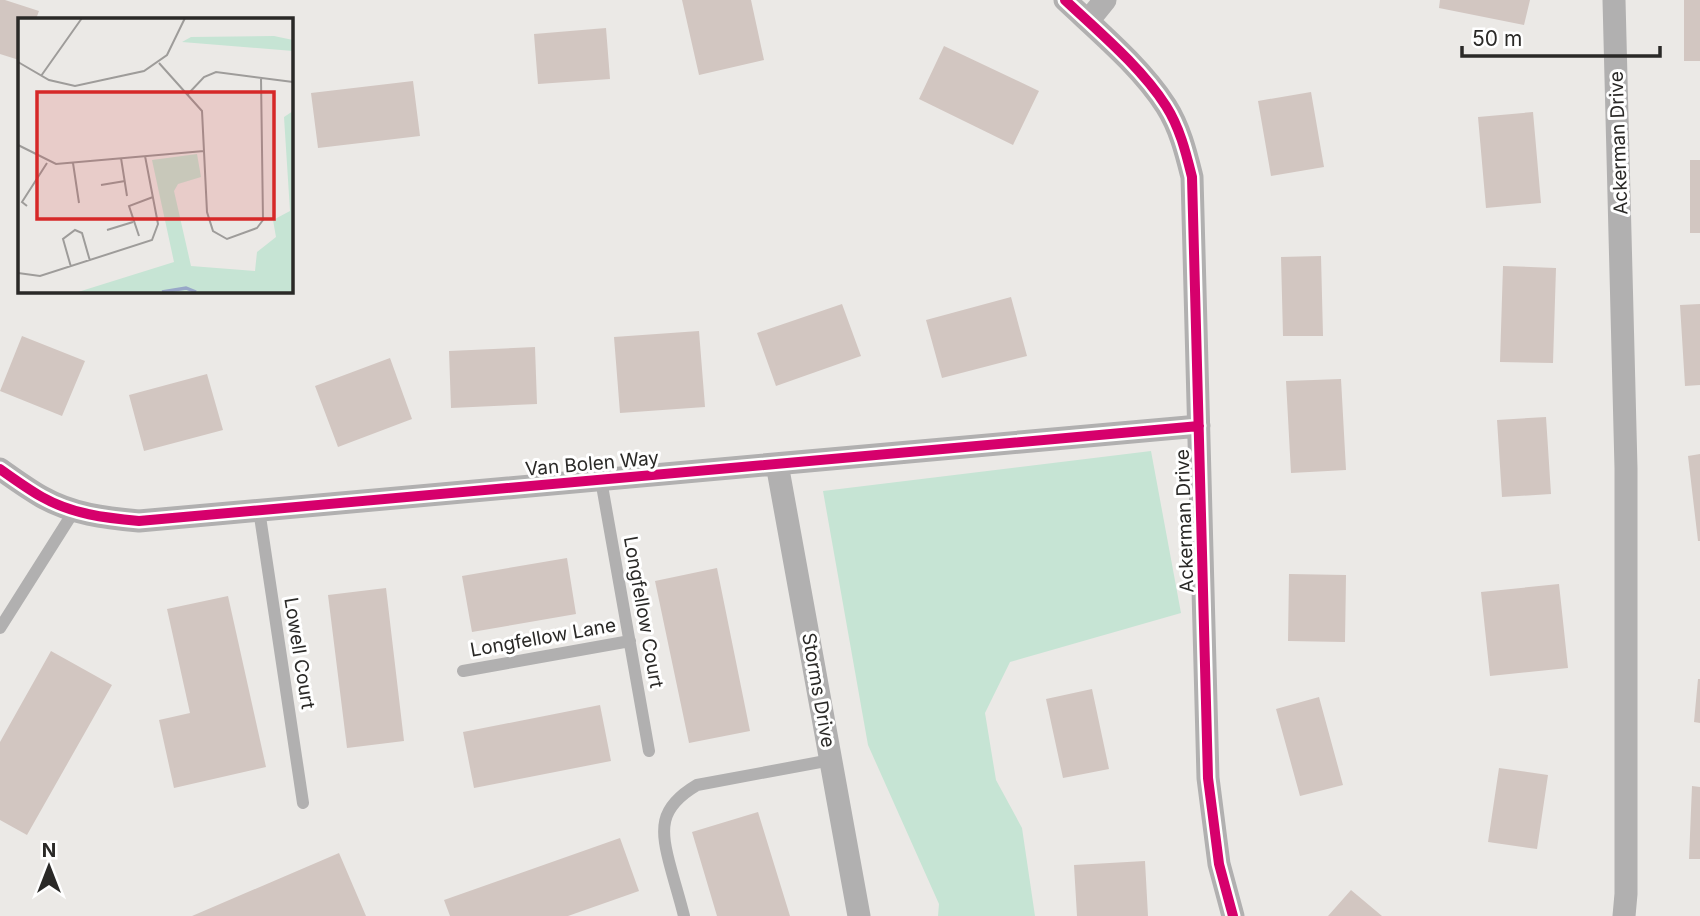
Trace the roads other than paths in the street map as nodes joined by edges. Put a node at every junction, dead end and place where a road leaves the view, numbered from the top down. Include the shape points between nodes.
1 (1065, 0) edge
2 (1105, 0) edge
3 (1614, 0) edge
4 (1088, 21) junction
5 (1199, 426) junction
6 (777, 464) junction
7 (0, 469) edge
8 (601, 480) junction
9 (259, 510) junction
10 (74, 511) junction
11 (0, 628) edge
12 (629, 641) junction
13 (463, 671) dead end
14 (649, 751) dead end
15 (831, 760) junction
16 (303, 803) dead end
17 (684, 916) edge
18 (859, 916) edge
19 (1233, 916) edge
20 (1624, 916) edge

1 - 4 street, Ackerman Drive
2 - 4 street
3 - 20 street, Ackerman Drive via 1626,468
4 - 5 street, Ackerman Drive via 1148,81 1183,141 1192,177
5 - 6 street, Van Bolen Way
5 - 19 street, Ackerman Drive via 1208,778 1219,864
6 - 8 street, Van Bolen Way
6 - 15 street, Storms Drive
7 - 10 street, Van Bolen Way via 43,498
8 - 9 street, Van Bolen Way
8 - 12 lane, Longfellow Court
9 - 10 street, Van Bolen Way via 139,521
9 - 16 lane, Lowell Court
10 - 11 lane
12 - 13 lane, Longfellow Lane
12 - 14 lane, Longfellow Court
15 - 17 lane via 697,785 682,794 664,824 664,844
15 - 18 street, Storms Drive

